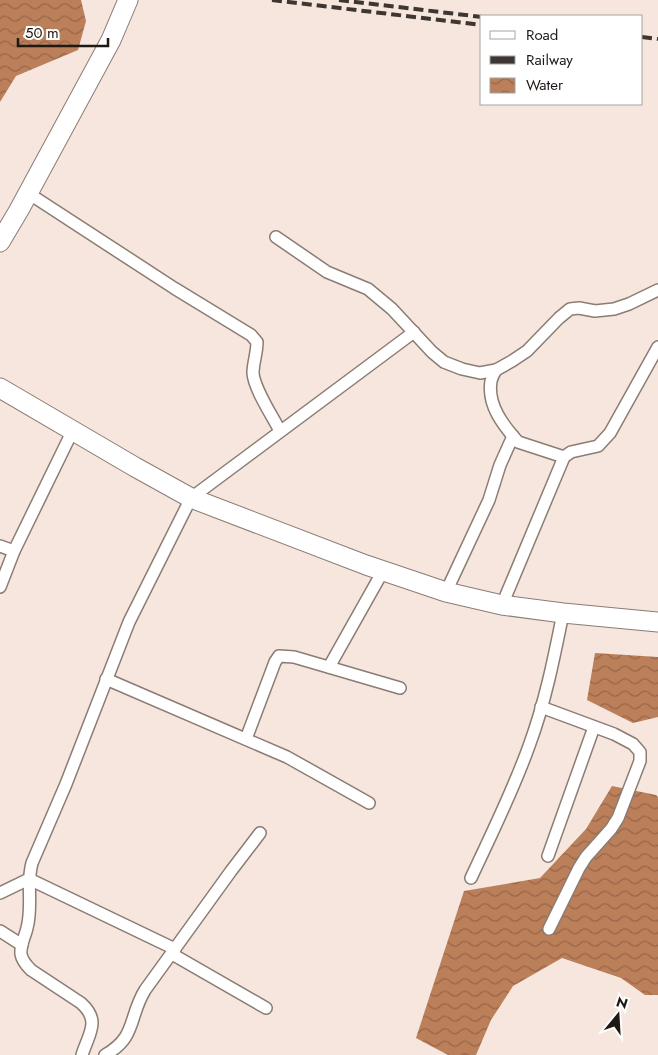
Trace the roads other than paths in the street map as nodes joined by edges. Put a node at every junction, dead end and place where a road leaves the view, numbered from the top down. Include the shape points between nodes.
1 (128, 0) edge
2 (28, 193) junction
3 (276, 237) dead end
4 (0, 242) edge
5 (658, 290) edge
6 (414, 332) junction
7 (658, 347) edge
8 (496, 370) junction
9 (0, 388) edge
10 (73, 430) junction
11 (280, 431) junction
12 (513, 436) junction
13 (564, 457) junction
14 (191, 498) junction
15 (0, 546) edge
16 (14, 550) junction
17 (383, 571) junction
18 (0, 587) edge
19 (446, 592) junction
20 (502, 605) junction
21 (563, 613) junction
22 (658, 622) edge
23 (329, 667) junction
24 (106, 679) junction
25 (400, 688) dead end
26 (541, 707) junction
27 (594, 727) junction
28 (246, 739) junction
29 (369, 803) dead end
30 (260, 832) dead end
31 (548, 856) dead end
32 (471, 878) dead end
33 (29, 879) junction
34 (0, 893) edge
35 (550, 929) dead end
36 (0, 931) edge
37 (22, 945) junction
38 (174, 951) junction
39 (266, 1008) dead end
40 (82, 1055) edge
41 (105, 1055) edge

1 - 2 main road via 111,40
2 - 4 main road
2 - 11 street via 251,335 257,342 253,376
3 - 6 street via 326,272 368,289
5 - 8 street via 614,309 570,309 527,351
6 - 8 street via 444,362 480,373
6 - 11 street
7 - 13 street via 604,441
8 - 12 street via 491,381 492,396 498,417
9 - 10 main road
10 - 14 main road
10 - 16 street
11 - 14 street
12 - 13 street via 518,442
12 - 19 street via 489,500
13 - 20 street
14 - 17 main road
14 - 24 street via 129,622
15 - 16 street
16 - 18 street
17 - 19 main road
17 - 23 street
19 - 20 main road
20 - 21 main road
21 - 22 main road
21 - 26 street
23 - 25 street
23 - 28 street via 279,656
24 - 28 street
24 - 33 street via 32,863
26 - 27 street
26 - 32 street via 515,783
27 - 31 street
27 - 35 street via 633,744 640,752 640,761 618,818 579,868
28 - 29 street via 287,757
30 - 38 street
33 - 34 street
33 - 37 street via 30,914
33 - 38 street
36 - 37 street
37 - 40 street via 24,963 88,1009 92,1026
38 - 39 street
38 - 41 street via 140,998 126,1038

